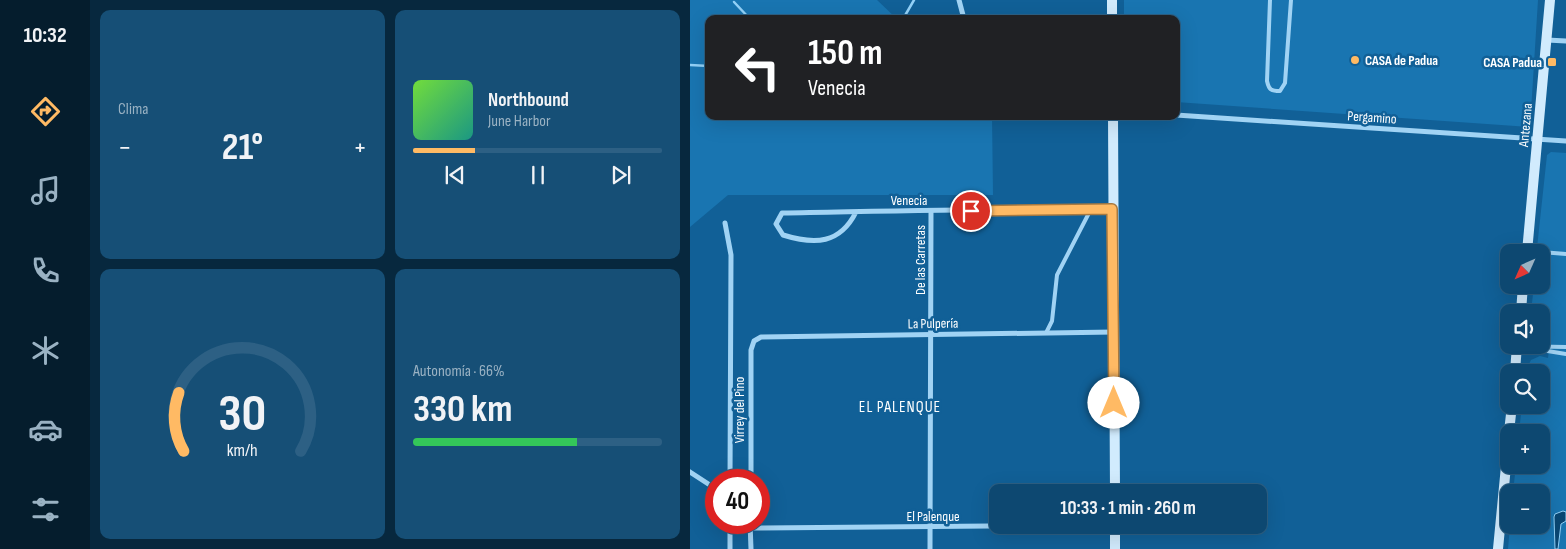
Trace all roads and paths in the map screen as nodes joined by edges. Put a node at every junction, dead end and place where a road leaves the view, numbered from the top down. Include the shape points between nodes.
1 (959, 0) edge
2 (1112, 0) edge
3 (1270, 0) edge
4 (1291, 0) edge
5 (1550, 0) edge
6 (963, 15) edge
7 (1112, 15) edge
8 (1546, 40) junction
9 (1566, 41) edge
10 (1180, 115) edge
11 (1113, 120) edge
12 (1538, 139) junction
13 (1566, 141) edge
14 (1091, 208) junction
15 (1112, 209) junction
16 (932, 211) junction
17 (856, 212) junction
18 (725, 223) dead end
19 (1528, 244) edge
20 (1550, 253) edge
21 (1566, 254) edge
22 (1114, 332) junction
23 (1046, 333) junction
24 (932, 334) junction
25 (754, 341) joint
26 (1550, 347) edge
27 (1566, 347) edge
28 (1550, 351) edge
29 (1566, 354) edge
30 (730, 469) edge
31 (750, 469) edge
32 (690, 472) edge
33 (1505, 474) edge
34 (705, 482) edge
35 (1115, 484) edge
36 (770, 525) edge
37 (989, 526) edge
38 (930, 527) junction
39 (730, 534) edge
40 (750, 534) edge
41 (1115, 534) edge
42 (730, 549) edge
43 (751, 549) edge
44 (930, 549) edge
45 (1115, 549) edge
46 (1498, 549) edge

1 - 6 street
2 - 7 street
3 - 4 lane via 1267,81 1272,91 1280,91 1285,83
5 - 8 street, Antezana
8 - 9 street
8 - 12 street, Antezana
10 - 12 street, Pergamino
11 - 15 street
12 - 13 street, Pergamino
12 - 19 street, Antezana
14 - 15 street, Venecia
14 - 16 street, Venecia
14 - 23 lane via 1061,264 1055,284 1052,321
15 - 22 street
16 - 17 street, Venecia
16 - 24 street, De las Carretas
17 - 17 street, Venecia via 782,213 776,224 783,235 824,241 841,233
18 - 30 street via 731,255
20 - 21 lane
22 - 23 street, La Pulpería
22 - 35 street
23 - 24 street, La Pulpería
24 - 25 street, La Pulpería via 761,337
24 - 38 street, De las Carretas
25 - 31 street, Virrey del Pino via 751,350
26 - 27 lane
28 - 29 lane
32 - 34 street
33 - 46 street
36 - 38 street, El Palenque
37 - 38 street, El Palenque
38 - 44 street, De las Carretas
39 - 42 street
40 - 43 street
41 - 45 street

